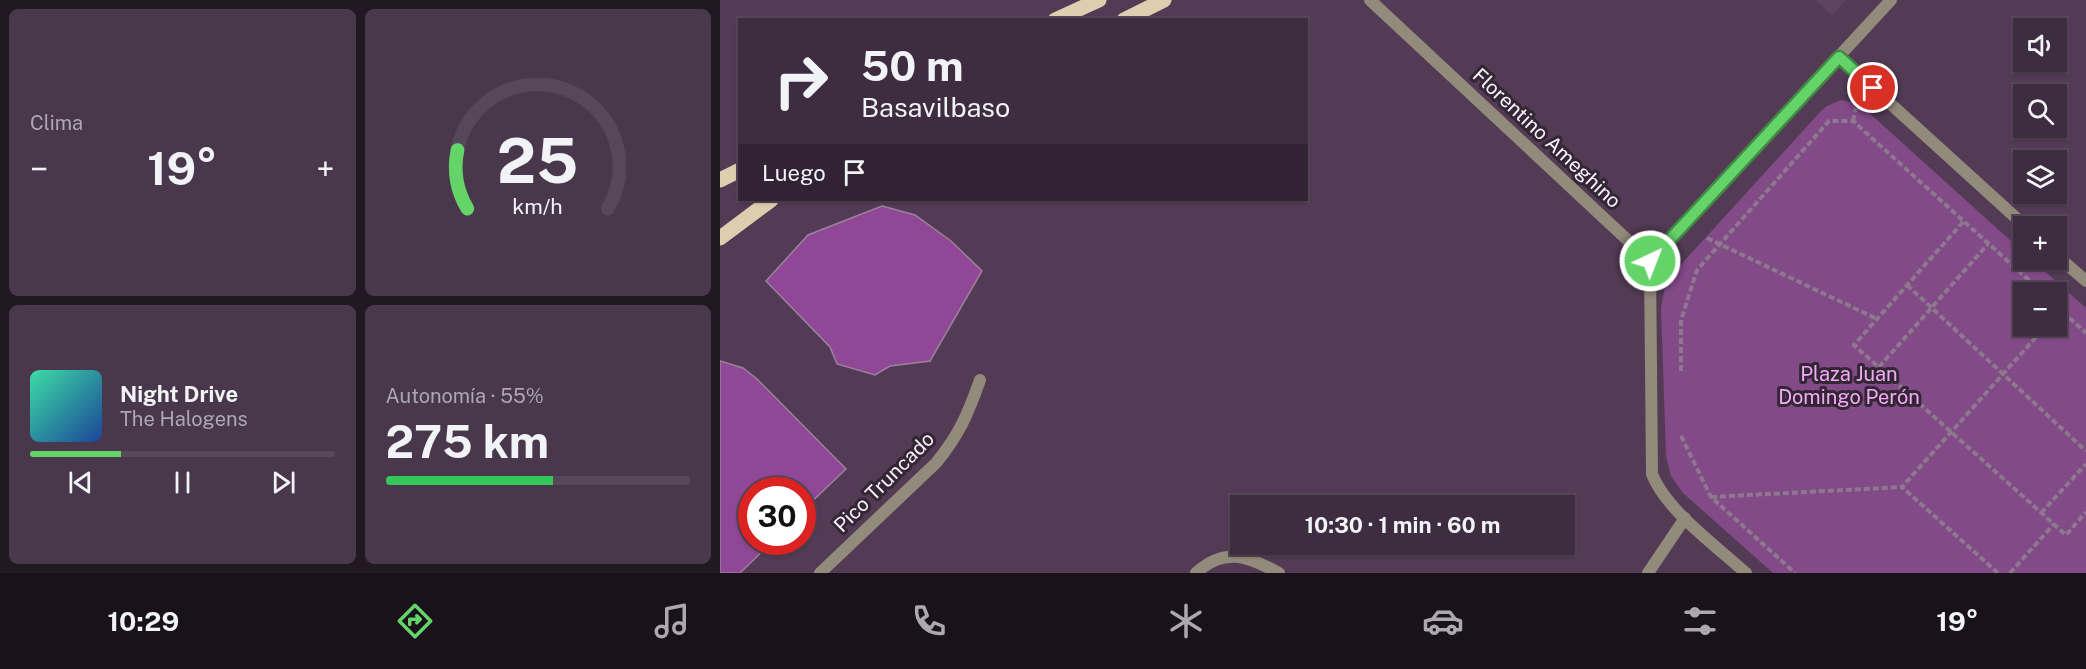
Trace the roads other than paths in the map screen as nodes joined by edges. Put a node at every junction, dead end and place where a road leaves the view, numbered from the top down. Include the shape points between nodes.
1 (1099, 0) edge
2 (1164, 0) edge
3 (1370, 0) edge
4 (1891, 0) edge
5 (1059, 18) edge
6 (1128, 18) edge
7 (1839, 57) junction
8 (738, 171) edge
9 (720, 180) edge
10 (770, 201) edge
11 (2014, 216) edge
12 (720, 238) edge
13 (1650, 261) junction
14 (2067, 265) edge
15 (2086, 281) edge
16 (980, 380) dead end
17 (1685, 518) junction
18 (820, 573) edge
19 (1196, 573) edge
20 (1279, 573) edge
21 (1648, 573) edge
22 (1746, 573) edge

1 - 5 main road
2 - 6 main road
3 - 13 street, Florentino Ameghino
4 - 7 street
7 - 11 street
7 - 13 street
8 - 9 main road
10 - 12 main road
13 - 17 street via 1652,474 1668,503
14 - 15 street
16 - 18 street, Pico Truncado via 966,419 936,463
17 - 21 street
17 - 22 street
19 - 20 street via 1211,561 1227,556 1242,557

